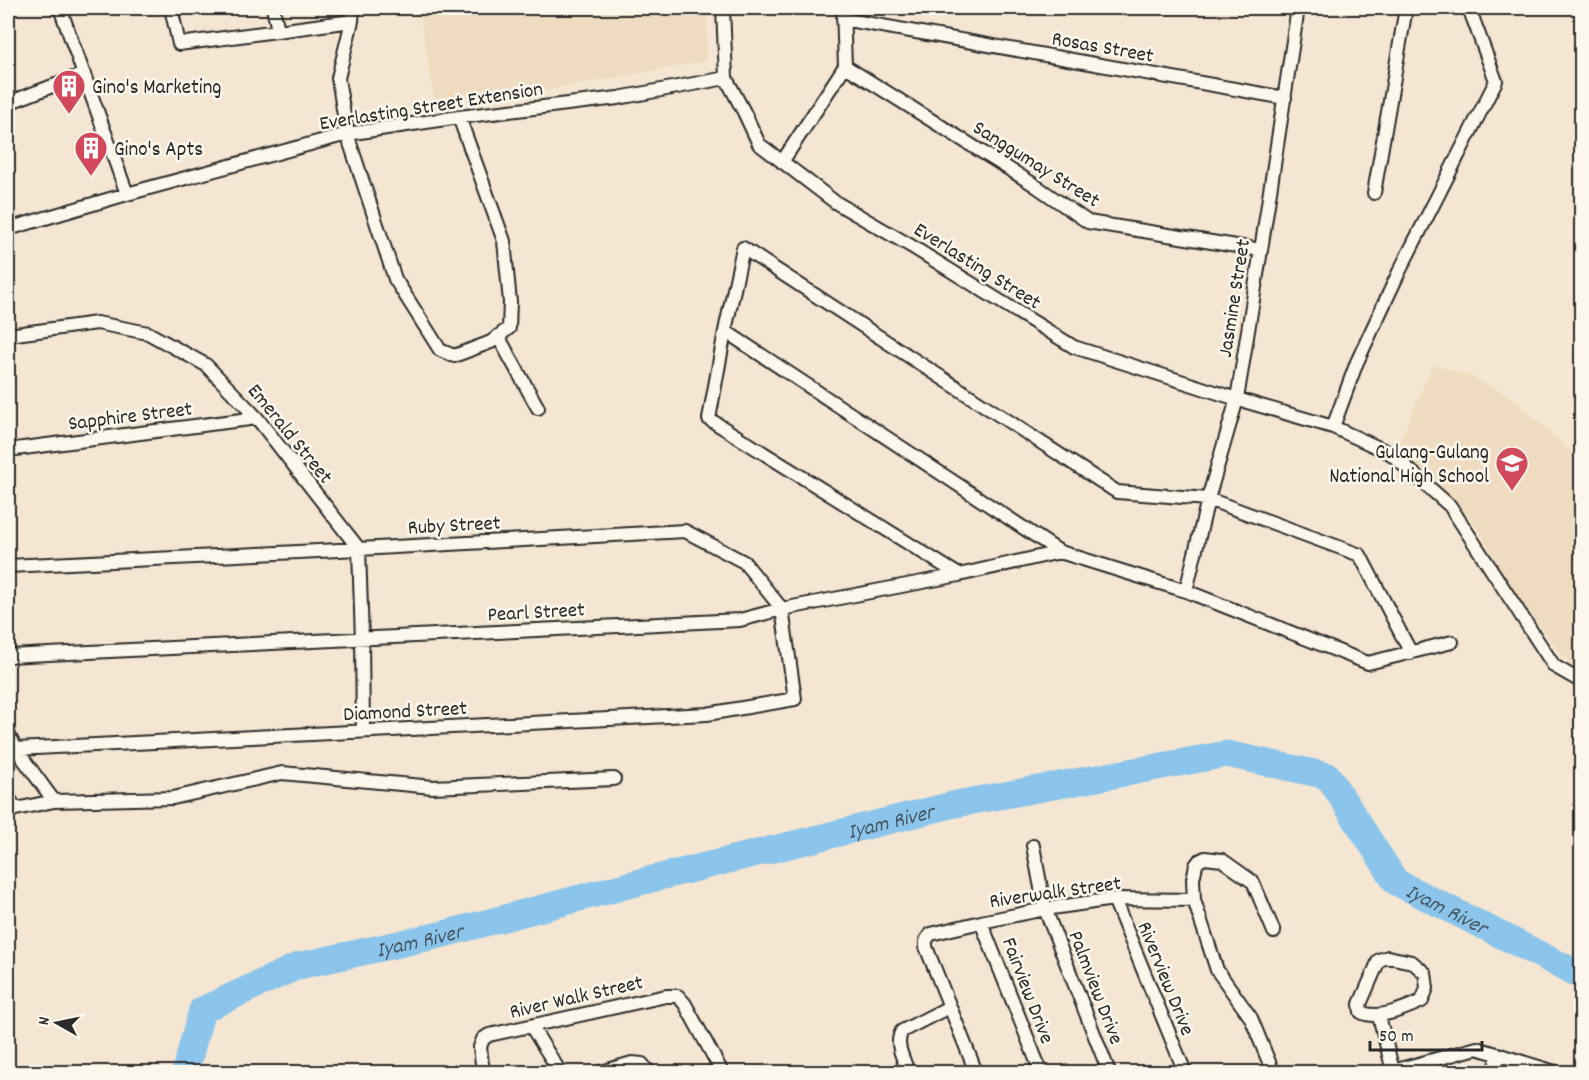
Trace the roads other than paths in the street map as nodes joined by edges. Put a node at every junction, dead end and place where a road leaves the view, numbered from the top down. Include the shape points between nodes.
1 (60, 8) edge
2 (171, 8) edge
3 (273, 8) edge
4 (353, 8) edge
5 (723, 8) edge
6 (1298, 8) edge
7 (1406, 8) edge
8 (1469, 8) edge
9 (843, 14) edge
10 (352, 21) junction
11 (278, 30) junction
12 (845, 66) junction
13 (84, 74) junction
14 (726, 78) junction
15 (1285, 98) junction
16 (8, 102) edge
17 (459, 117) junction
18 (347, 134) junction
19 (782, 162) junction
20 (1374, 193) dead end
21 (127, 194) junction
22 (8, 229) edge
23 (1261, 250) junction
24 (725, 331) junction
25 (8, 335) edge
26 (498, 336) junction
27 (1237, 399) junction
28 (538, 408) dead end
29 (257, 418) junction
30 (1333, 427) junction
31 (8, 450) edge
32 (1208, 499) junction
33 (359, 549) junction
34 (1060, 552) junction
35 (8, 566) edge
36 (959, 575) junction
37 (1186, 591) junction
38 (782, 609) junction
39 (362, 640) junction
40 (1452, 642) dead end
41 (1411, 653) junction
42 (8, 656) edge
43 (1581, 682) edge
44 (363, 731) junction
45 (8, 734) edge
46 (16, 749) junction
47 (614, 779) dead end
48 (8, 797) edge
49 (54, 801) junction
50 (1033, 846) dead end
51 (1114, 899) junction
52 (1194, 900) junction
53 (1045, 909) junction
54 (981, 922) junction
55 (1274, 932) dead end
56 (949, 1007) junction
57 (1378, 1016) junction
58 (531, 1026) junction
59 (1498, 1054) junction
60 (483, 1072) edge
61 (560, 1072) edge
62 (601, 1072) edge
63 (649, 1072) edge
64 (722, 1072) edge
65 (909, 1072) edge
66 (976, 1072) edge
67 (1041, 1072) edge
68 (1110, 1072) edge
69 (1185, 1072) edge
70 (1273, 1072) edge
71 (1391, 1072) edge
72 (1496, 1072) edge
73 (1555, 1072) edge

1 - 13 street
2 - 11 street via 179,44
3 - 11 street
4 - 10 street
5 - 14 street, Everlasting Street
6 - 15 street, Jasmine Street
7 - 20 street
8 - 30 street via 1496,81 1362,352
9 - 12 street
9 - 15 street, Rosas Street
10 - 11 street
10 - 18 street via 338,78
12 - 19 street
12 - 23 street, Sanggumay Street via 1088,222
13 - 16 street
13 - 21 street
14 - 17 street, Everlasting Street Extension via 618,98
14 - 19 street, Everlasting Street via 759,144
15 - 23 street, Jasmine Street
17 - 18 street, Everlasting Street Extension
17 - 26 street via 504,241 509,328
18 - 21 street, Everlasting Street Extension
18 - 26 street via 395,279 440,350 454,356
19 - 27 street, Everlasting Street via 835,202 1074,347
21 - 22 street, Everlasting Street Extension
23 - 27 street, Jasmine Street
24 - 32 street via 743,248 1117,492
24 - 34 street
24 - 36 street via 709,419
25 - 29 street, Emerald Street via 98,323 148,333 206,365
26 - 28 street
27 - 30 street, Everlasting Street
27 - 32 street, Jasmine Street
29 - 31 street, Sapphire Street
29 - 33 street, Emerald Street
30 - 43 street, Everlasting Street via 1390,453 1450,506 1554,666
32 - 37 street, Jasmine Street
32 - 41 street via 1360,555
33 - 35 street, Ruby Street
33 - 38 street, Ruby Street via 686,531 744,562
33 - 39 street
34 - 36 street, Pearl Street
34 - 37 street
36 - 38 street, Pearl Street
37 - 41 street via 1368,663
38 - 39 street, Pearl Street via 740,621
38 - 44 street, Diamond Street via 795,699 707,714
39 - 42 street, Pearl Street
39 - 44 street
40 - 41 street
44 - 46 street, Diamond Street
45 - 46 street
46 - 49 street
47 - 49 street via 433,787 282,773 173,798
48 - 49 street via 16,809
50 - 53 street, Palmview Drive
51 - 52 street, Riverwalk Street
51 - 53 street, Riverwalk Street
51 - 69 street, Riverview Drive
52 - 55 street via 1194,870 1199,861 1222,860 1253,882
52 - 70 street via 1217,970 1251,1018
53 - 54 street, Riverwalk Street
53 - 68 street, Palmview Drive
54 - 56 street, Riverwalk Street via 931,934 927,940 926,947
54 - 67 street, Fairview Drive
56 - 65 street via 902,1031 898,1037
56 - 66 street
57 - 57 street via 1422,1001 1427,988 1425,973 1412,962 1388,957 1379,960 1360,1004 1361,1012
57 - 71 street
58 - 60 street, River Walk Street via 483,1039
58 - 61 street
58 - 64 street, River Walk Street via 678,996
59 - 71 street via 1477,1048
59 - 72 street
59 - 73 street
62 - 63 street via 632,1063 642,1064

